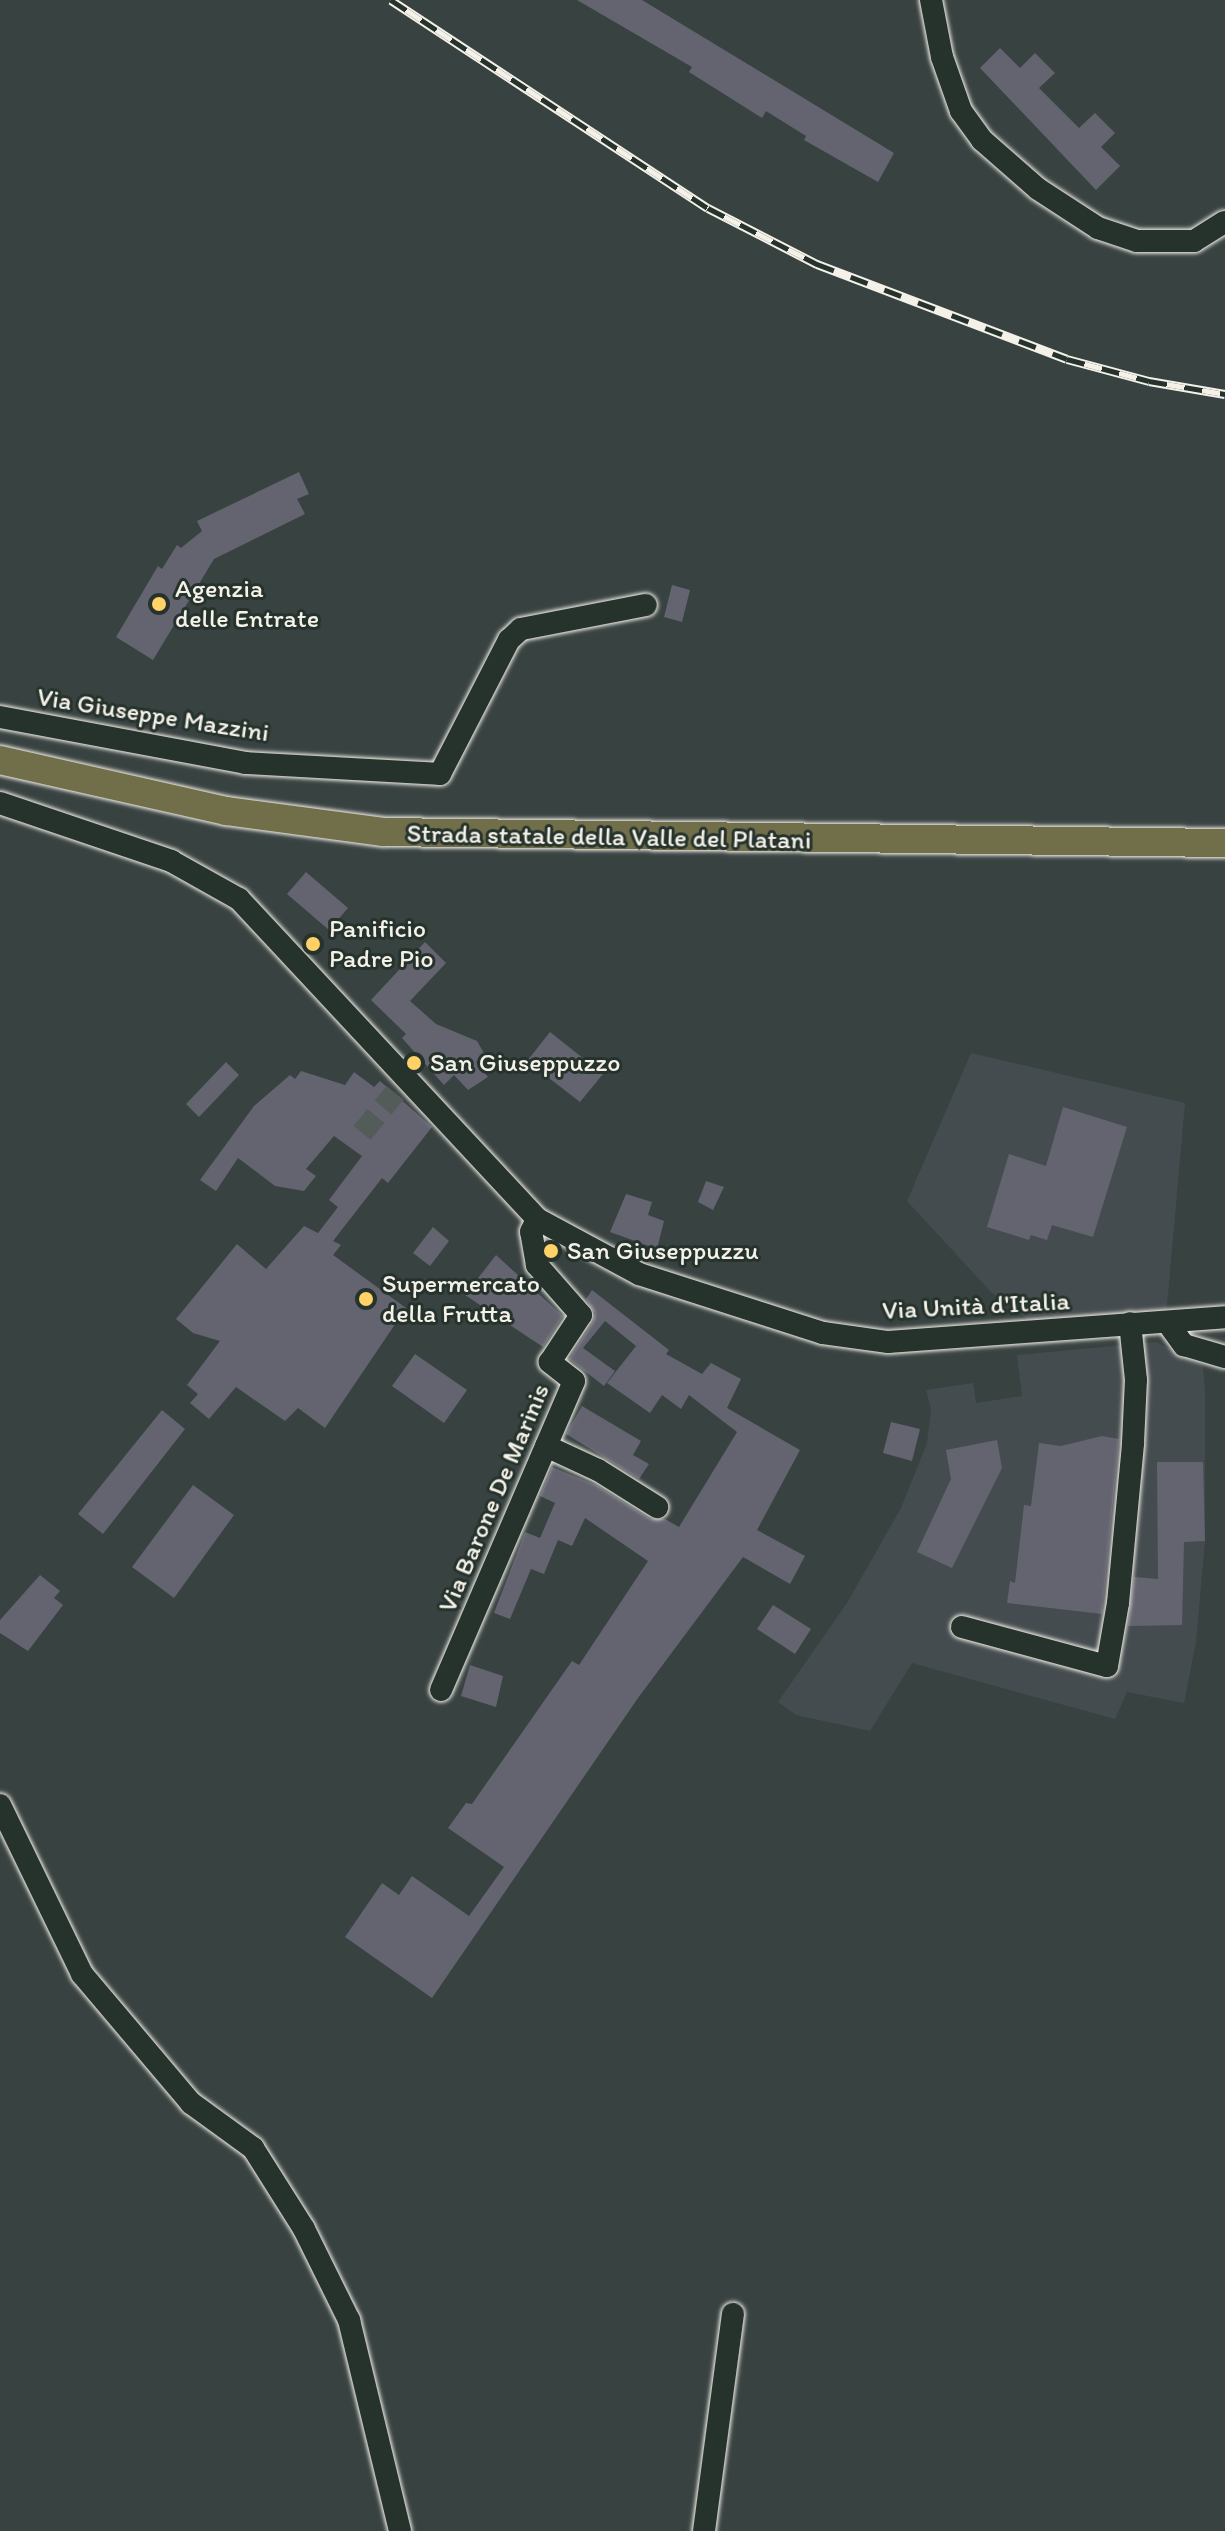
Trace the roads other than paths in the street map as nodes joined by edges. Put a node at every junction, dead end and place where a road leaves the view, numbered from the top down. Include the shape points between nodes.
1 (931, 0) edge
2 (1225, 222) edge
3 (646, 605) dead end
4 (0, 717) edge
5 (0, 760) edge
6 (0, 803) edge
7 (1225, 843) edge
8 (537, 1219) junction
9 (1225, 1317) edge
10 (1167, 1322) junction
11 (1130, 1323) junction
12 (1225, 1357) edge
13 (546, 1446) junction
14 (657, 1507) dead end
15 (962, 1627) dead end
16 (441, 1690) dead end
17 (0, 1805) edge
18 (733, 2314) dead end
19 (400, 2531) edge
20 (704, 2531) edge

1 - 2 street via 942,57 961,111 982,140 1038,189 1098,228 1137,241 1194,241
3 - 4 street, Via Giuseppe Mazzini via 521,629 509,640 440,774 245,763
5 - 7 main road, Strada statale della Valle del Platani via 226,811 383,832
6 - 8 street, Via Unità d'Italia via 171,861 221,886 272,929 401,1085
8 - 11 street, Via Unità d'Italia via 639,1274 848,1337 943,1342
8 - 13 street, Via Barone De Marinis via 531,1232 537,1265 581,1315 550,1362 574,1381
9 - 10 street, Via Unità d'Italia
10 - 11 street, Via Unità d'Italia
10 - 12 street via 1184,1345
11 - 15 street via 1136,1380 1118,1603 1107,1666
13 - 14 street via 598,1470
13 - 16 street, Via Barone De Marinis
17 - 19 street via 82,1974 191,2103 253,2148 304,2229 349,2320
18 - 20 street

